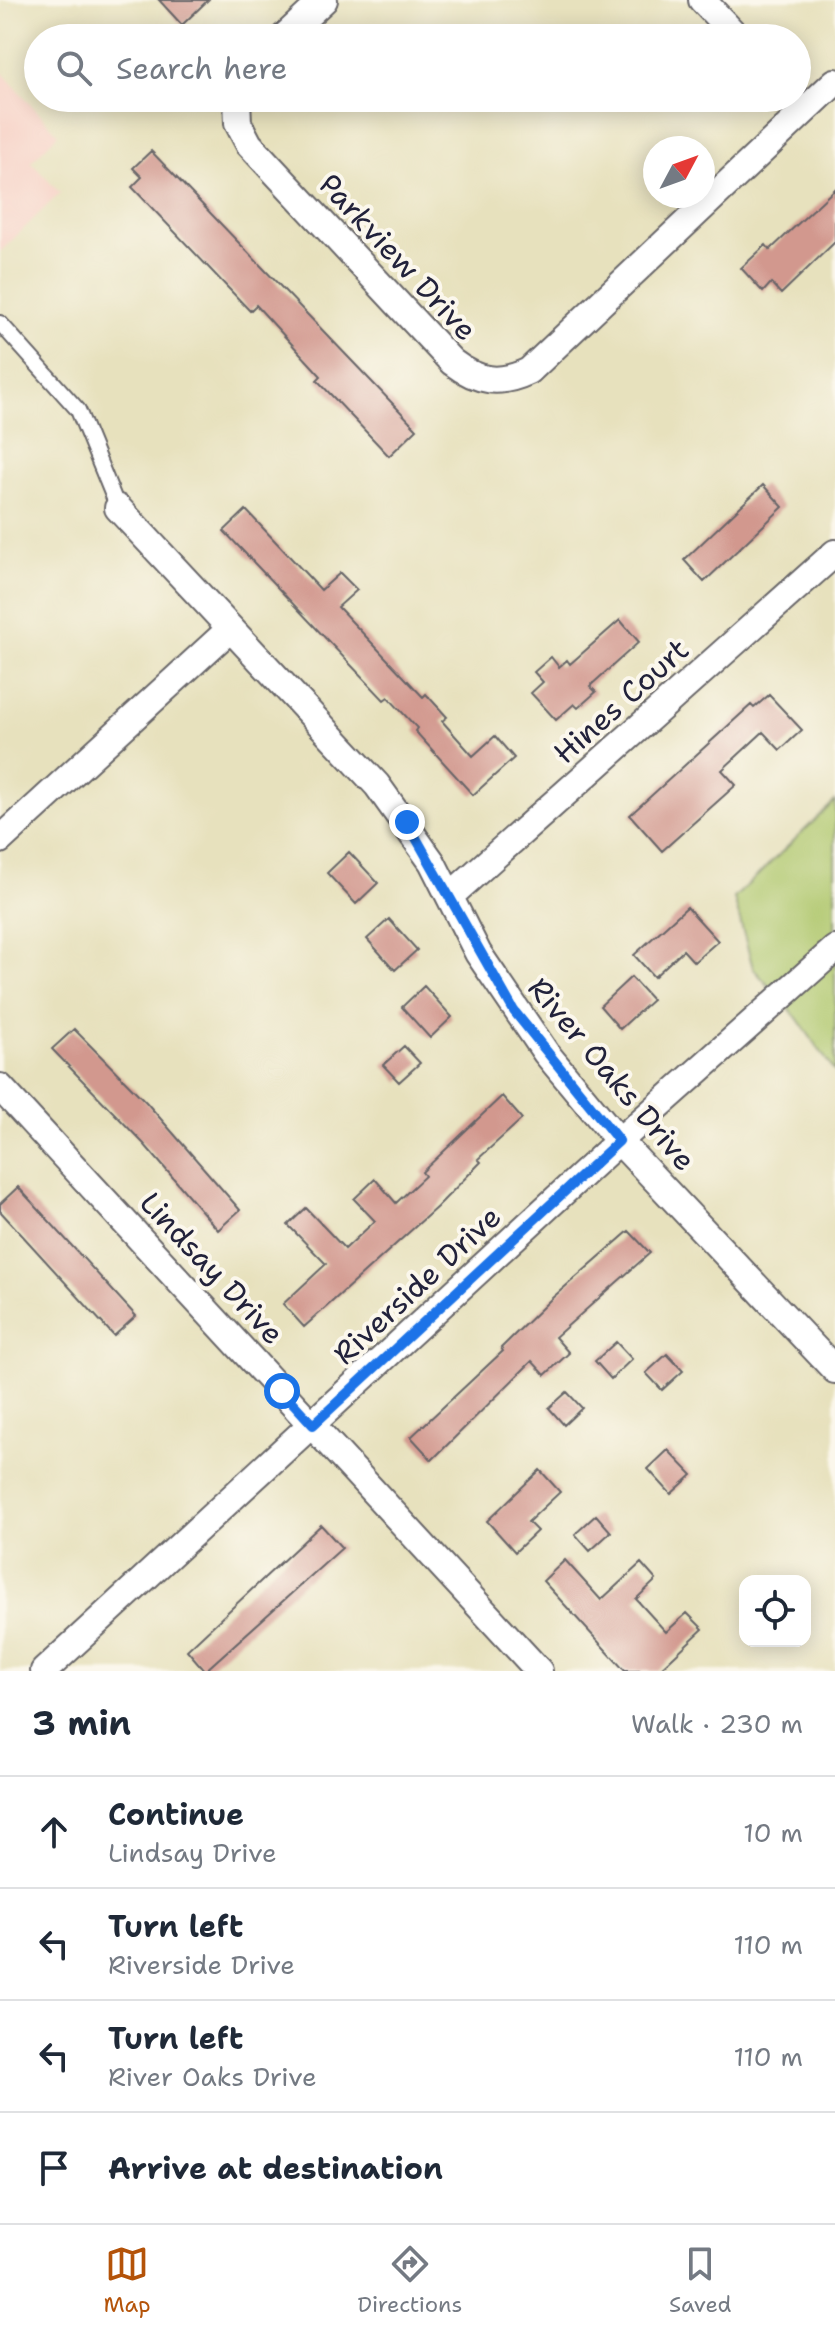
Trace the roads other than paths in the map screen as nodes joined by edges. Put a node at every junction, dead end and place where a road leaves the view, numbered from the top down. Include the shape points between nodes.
1 (324, 0) edge
2 (702, 0) edge
3 (298, 24) edge
4 (725, 24) edge
5 (835, 82) edge
6 (811, 97) edge
7 (238, 112) edge
8 (791, 112) edge
9 (0, 323) edge
10 (118, 508) joint
11 (835, 553) edge
12 (230, 629) junction
13 (0, 840) edge
14 (450, 896) junction
15 (835, 949) edge
16 (0, 1087) edge
17 (619, 1141) junction
18 (835, 1370) edge
19 (313, 1425) junction
20 (44, 1671) edge
21 (539, 1671) edge

1 - 3 street
2 - 4 street
5 - 6 street, Parkview Drive
7 - 8 street, Parkview Drive via 249,144 452,362 467,374 491,381 529,371
9 - 10 lane via 78,410
10 - 12 street, River Oaks Drive
11 - 14 street, Hines Court
12 - 13 street
12 - 14 street, River Oaks Drive via 377,785 407,822
14 - 17 street, River Oaks Drive via 514,1011
15 - 17 street, Riverside Drive
16 - 19 street, Lindsay Drive
17 - 18 street, River Oaks Drive
17 - 19 street, Riverside Drive
19 - 20 street, Riverside Drive
19 - 21 street, Lindsay Drive

